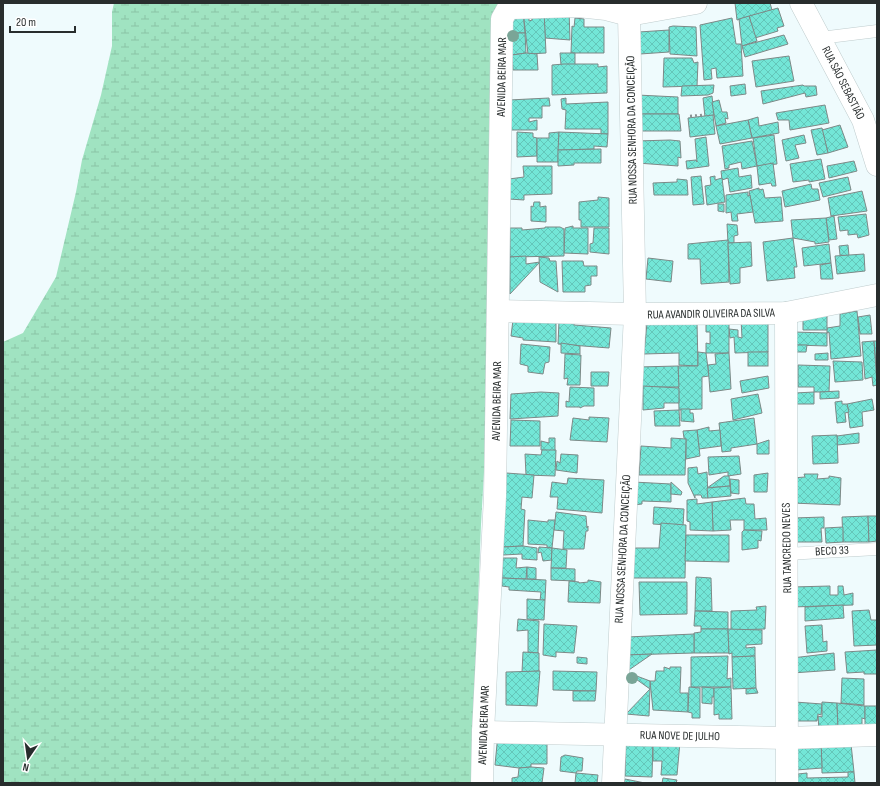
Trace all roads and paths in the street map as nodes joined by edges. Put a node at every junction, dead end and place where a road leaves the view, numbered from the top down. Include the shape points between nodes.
1 (696, 3) edge
2 (801, 3) edge
3 (606, 6) edge
4 (629, 15) junction
5 (877, 31) edge
6 (820, 38) junction
7 (702, 115) dead end
8 (690, 116) dead end
9 (877, 165) edge
10 (634, 245) joint
11 (877, 295) edge
12 (499, 311) junction
13 (786, 313) junction
14 (635, 314) junction
15 (877, 549) edge
16 (786, 554) junction
17 (483, 732) junction
18 (614, 735) junction
19 (877, 736) edge
20 (787, 738) junction
21 (482, 783) edge
22 (613, 783) edge
23 (787, 783) edge

1 - 4 street
2 - 6 street, RUA SÃO SEBASTIÃO
3 - 4 street
3 - 12 street, AVENIDA BEIRA MAR via 512,8 507,10 502,18
4 - 10 street, RUA NOSSA SENHORA DA CONCEIÇÃO
5 - 6 lane
6 - 9 street, RUA SÃO SEBASTIÃO via 863,120
7 - 8 path
10 - 14 street, RUA AVANDIR OLIVEIRA DA SILVA
11 - 13 street, RUA AVANDIR OLIVEIRA DA SILVA
12 - 14 street, RUA AVANDIR OLIVEIRA DA SILVA
12 - 17 street, AVENIDA BEIRA MAR via 495,496
13 - 14 street, RUA AVANDIR OLIVEIRA DA SILVA
13 - 16 street, RUA TANCREDO NEVES
14 - 18 street, RUA NOSSA SENHORA DA CONCEIÇÃO
15 - 16 lane, BECO 33
16 - 20 street, RUA TANCREDO NEVES
17 - 18 street, RUA NOVE DE JULHO
17 - 21 street, AVENIDA BEIRA MAR
18 - 20 street, RUA NOVE DE JULHO
18 - 22 street, RUA NOSSA SENHORA DA CONCEIÇÃO
19 - 20 street, RUA NOVE DE JULHO
20 - 23 street, RUA TANCREDO NEVES

